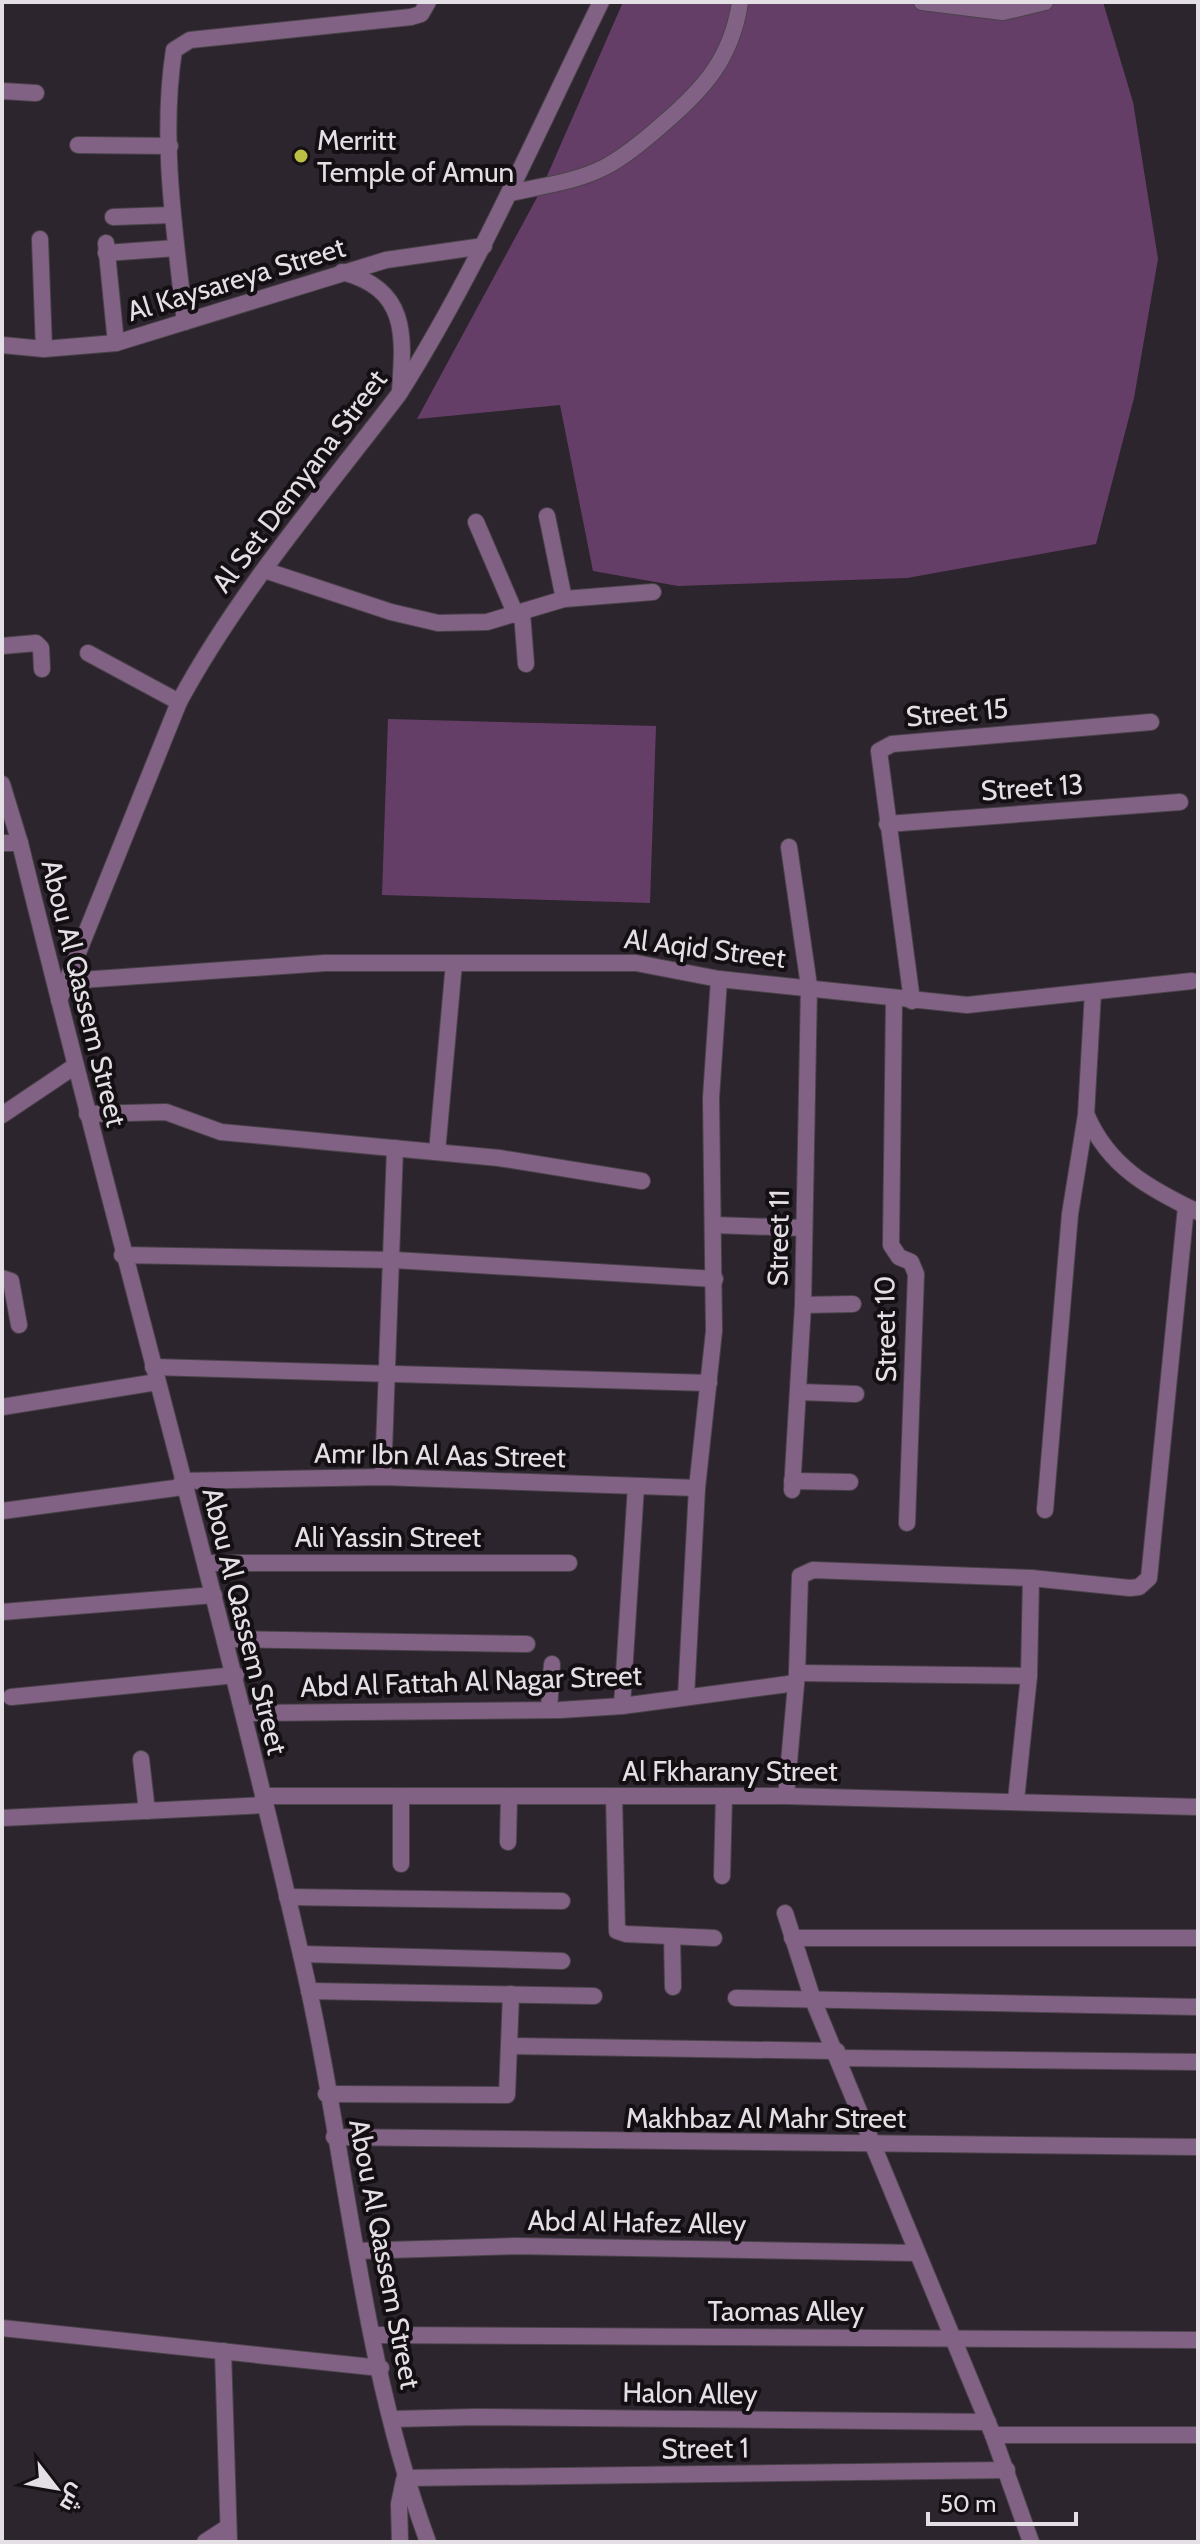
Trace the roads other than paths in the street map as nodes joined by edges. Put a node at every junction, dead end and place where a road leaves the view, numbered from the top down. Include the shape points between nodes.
1 (428, 2) edge
2 (601, 2) edge
3 (740, 2) edge
4 (922, 2) edge
5 (1045, 2) edge
6 (2, 91) edge
7 (36, 93) dead end
8 (78, 145) dead end
9 (170, 146) junction
10 (510, 193) junction
11 (172, 215) junction
12 (113, 217) dead end
13 (40, 239) dead end
14 (484, 246) junction
15 (176, 248) junction
16 (342, 272) junction
17 (185, 322) junction
18 (116, 343) junction
19 (2, 345) edge
20 (44, 349) junction
21 (399, 394) junction
22 (547, 516) dead end
23 (476, 522) dead end
24 (264, 570) junction
25 (653, 592) dead end
26 (564, 599) junction
27 (519, 614) junction
28 (2, 646) edge
29 (88, 653) dead end
30 (526, 664) dead end
31 (42, 669) dead end
32 (179, 702) junction
33 (1151, 722) dead end
34 (2, 784) edge
35 (1180, 802) dead end
36 (6, 813) edge
37 (887, 824) junction
38 (2, 843) edge
39 (20, 843) junction
40 (789, 847) dead end
41 (454, 963) junction
42 (719, 979) junction
43 (67, 981) junction
44 (1192, 981) dead end
45 (809, 986) junction
46 (1093, 992) junction
47 (59, 1000) junction
48 (903, 1001) junction
49 (75, 1066) junction
50 (87, 1114) junction
51 (2, 1115) edge
52 (1086, 1115) junction
53 (395, 1148) junction
54 (437, 1152) junction
55 (642, 1181) dead end
56 (1192, 1210) edge
57 (713, 1225) junction
58 (804, 1228) junction
59 (122, 1255) junction
60 (394, 1260) junction
61 (2, 1278) edge
62 (715, 1279) junction
63 (853, 1304) dead end
64 (803, 1305) junction
65 (19, 1325) dead end
66 (388, 1371) junction
67 (155, 1374) junction
68 (709, 1383) junction
69 (799, 1392) junction
70 (856, 1394) dead end
71 (2, 1407) edge
72 (383, 1477) junction
73 (850, 1482) dead end
74 (183, 1484) junction
75 (636, 1486) junction
76 (697, 1488) junction
77 (1045, 1510) dead end
78 (2, 1511) edge
79 (907, 1523) dead end
80 (206, 1563) junction
81 (569, 1563) dead end
82 (1031, 1578) junction
83 (214, 1595) junction
84 (2, 1612) edge
85 (226, 1639) junction
86 (527, 1644) dead end
87 (552, 1664) dead end
88 (236, 1675) junction
89 (1029, 1676) junction
90 (796, 1678) junction
91 (11, 1697) dead end
92 (686, 1697) junction
93 (622, 1706) junction
94 (549, 1710) junction
95 (244, 1713) junction
96 (141, 1759) dead end
97 (401, 1796) junction
98 (509, 1796) junction
99 (614, 1796) junction
100 (724, 1796) junction
101 (786, 1796) junction
102 (263, 1800) junction
103 (1016, 1800) junction
104 (1198, 1807) edge
105 (147, 1811) junction
106 (2, 1818) edge
107 (508, 1842) dead end
108 (401, 1864) dead end
109 (722, 1876) dead end
110 (287, 1897) junction
111 (562, 1901) dead end
112 (785, 1913) dead end
113 (672, 1936) junction
114 (714, 1938) dead end
115 (792, 1938) junction
116 (1198, 1938) edge
117 (301, 1954) junction
118 (562, 1961) dead end
119 (673, 1987) dead end
120 (309, 1991) junction
121 (511, 1994) junction
122 (594, 1996) dead end
123 (736, 1998) dead end
124 (813, 2000) junction
125 (1198, 2007) edge
126 (510, 2046) junction
127 (838, 2055) junction
128 (1198, 2062) edge
129 (326, 2094) junction
130 (334, 2137) junction
131 (873, 2144) junction
132 (1198, 2147) edge
133 (356, 2251) junction
134 (917, 2253) junction
135 (2, 2328) edge
136 (374, 2335) junction
137 (950, 2338) junction
138 (1198, 2340) edge
139 (223, 2351) junction
140 (381, 2368) junction
141 (392, 2419) junction
142 (990, 2428) junction
143 (1198, 2435) edge
144 (1007, 2470) junction
145 (405, 2478) junction
146 (229, 2535) edge
147 (205, 2542) edge
148 (400, 2542) edge
149 (428, 2542) edge
150 (1031, 2542) edge

1 - 9 street via 421,14 411,17 180,43 173,60
2 - 10 street, Al Set Demyana Street
3 - 10 street via 732,41 717,70 652,134 603,168
4 - 5 street via 1003,12
6 - 7 street
8 - 9 street
9 - 11 street
10 - 14 street, Al Set Demyana Street
11 - 12 street
11 - 15 street
13 - 20 street
14 - 16 street, Al Kaysareya Street
14 - 21 street, Al Set Demyana Street
15 - 17 street
15 - 18 street via 106,248
16 - 17 street, Al Kaysareya Street
16 - 21 street via 375,285 397,313 402,330
17 - 18 street, Al Kaysareya Street
18 - 20 street, Al Kaysareya Street
19 - 20 street, Al Kaysareya Street
21 - 24 street, Al Set Demyana Street
22 - 26 street
23 - 27 street
24 - 27 street via 414,620 462,624
24 - 32 street, Al Set Demyana Street via 232,612
25 - 26 street
26 - 27 street
27 - 30 street
28 - 31 street via 36,643
29 - 32 street
32 - 43 street, Al Set Demyana Street
33 - 37 street, Street 15 via 884,745 878,758
34 - 36 street, Abou Al Qassem Street
35 - 37 street, Street 13
36 - 39 street, Abou Al Qassem Street
37 - 48 street, Street 15
38 - 39 street
39 - 47 street, Abou Al Qassem Street
40 - 45 street, Street 11
41 - 42 street, Al Aqid Street via 636,963
41 - 43 street, Al Aqid Street via 325,963
41 - 54 street
42 - 45 street, Al Aqid Street
42 - 57 street via 711,1098
43 - 47 street, Al Set Demyana Street
44 - 46 street, Al Aqid Street
45 - 48 street, Al Aqid Street
45 - 58 street, Street 11
46 - 48 street, Al Aqid Street via 978,1005
46 - 52 street
47 - 49 street, Abou Al Qassem Street
48 - 79 street, Street 10 via 891,1245 911,1262 916,1274
49 - 50 street, Abou Al Qassem Street
49 - 51 street
50 - 53 street via 166,1112 221,1132
50 - 59 street, Abou Al Qassem Street
52 - 56 street via 1098,1142 1117,1164
52 - 77 street via 1070,1214
53 - 54 street
53 - 60 street
54 - 55 street
56 - 82 street via 1151,1574 1136,1588
57 - 58 street
57 - 62 street
58 - 64 street, Street 11
59 - 60 street
59 - 67 street, Abou Al Qassem Street
60 - 62 street
60 - 66 street
61 - 65 street via 11,1281
62 - 68 street
63 - 64 street
64 - 69 street, Street 11
66 - 67 street
66 - 68 street
66 - 72 street
67 - 71 street
67 - 74 street, Abou Al Qassem Street
68 - 76 street
69 - 70 street
69 - 73 street, Street 11 via 792,1485
72 - 74 street, Amr Ibn Al Aas Street
72 - 75 street, Amr Ibn Al Aas Street
74 - 78 street, Amr Ibn Al Aas Street
74 - 80 street, Abou Al Qassem Street
75 - 76 street, Amr Ibn Al Aas Street
75 - 93 street
76 - 92 street
80 - 81 street, Ali Yassin Street
80 - 83 street, Abou Al Qassem Street
82 - 89 street
82 - 90 street via 813,1570 800,1576 797,1584
83 - 84 street
83 - 85 street, Abou Al Qassem Street
85 - 86 street
85 - 88 street, Abou Al Qassem Street
87 - 94 street
88 - 91 street
88 - 95 street, Abou Al Qassem Street
89 - 90 street, Abd Al Fattah Al Nagar Street
89 - 103 street
90 - 92 street, Abd Al Fattah Al Nagar Street
90 - 101 street
92 - 93 street, Abd Al Fattah Al Nagar Street
93 - 94 street, Abd Al Fattah Al Nagar Street
94 - 95 street, Abd Al Fattah Al Nagar Street
95 - 102 street, Abou Al Qassem Street
96 - 105 street
97 - 98 street, Al Fkharany Street
97 - 102 street, Al Fkharany Street
97 - 108 street
98 - 99 street, Al Fkharany Street
98 - 107 street
99 - 100 street, Al Fkharany Street
99 - 113 street via 617,1931
100 - 101 street, Al Fkharany Street
100 - 109 street
101 - 103 street, Al Fkharany Street
102 - 105 street, Al Fkharany Street
102 - 110 street, Abou Al Qassem Street
103 - 104 street, Al Fkharany Street
105 - 106 street, Al Fkharany Street
110 - 111 street
110 - 117 street, Abou Al Qassem Street
112 - 115 street
113 - 114 street
113 - 119 street
115 - 116 street
115 - 124 street
117 - 118 street
117 - 120 street, Abou Al Qassem Street
120 - 121 street
120 - 129 street, Abou Al Qassem Street
121 - 122 street
121 - 126 street
123 - 124 street
124 - 125 street
124 - 127 street
126 - 127 street
126 - 129 street via 507,2095
127 - 128 street
127 - 131 street
129 - 130 street, Abou Al Qassem Street
130 - 131 street, Makhbaz Al Mahr Street
130 - 133 street, Abou Al Qassem Street
131 - 132 street, Makhbaz Al Mahr Street
131 - 134 street
133 - 134 street, Abd Al Hafez Alley via 515,2246
133 - 136 street, Abou Al Qassem Street
134 - 137 street
135 - 139 street
136 - 137 street, Taomas Alley
136 - 140 street, Abou Al Qassem Street
137 - 138 street, Taomas Alley
137 - 142 street
139 - 140 street
139 - 146 street
140 - 141 street, Abou Al Qassem Street
141 - 142 street, Halon Alley
141 - 145 street, Abou Al Qassem Street
142 - 143 street, Halon Alley
142 - 144 street
144 - 145 street, Street 1
144 - 150 street
145 - 148 street, Abou Al Qassem Street
145 - 149 street, Abou Al Qassem Street
146 - 147 street

